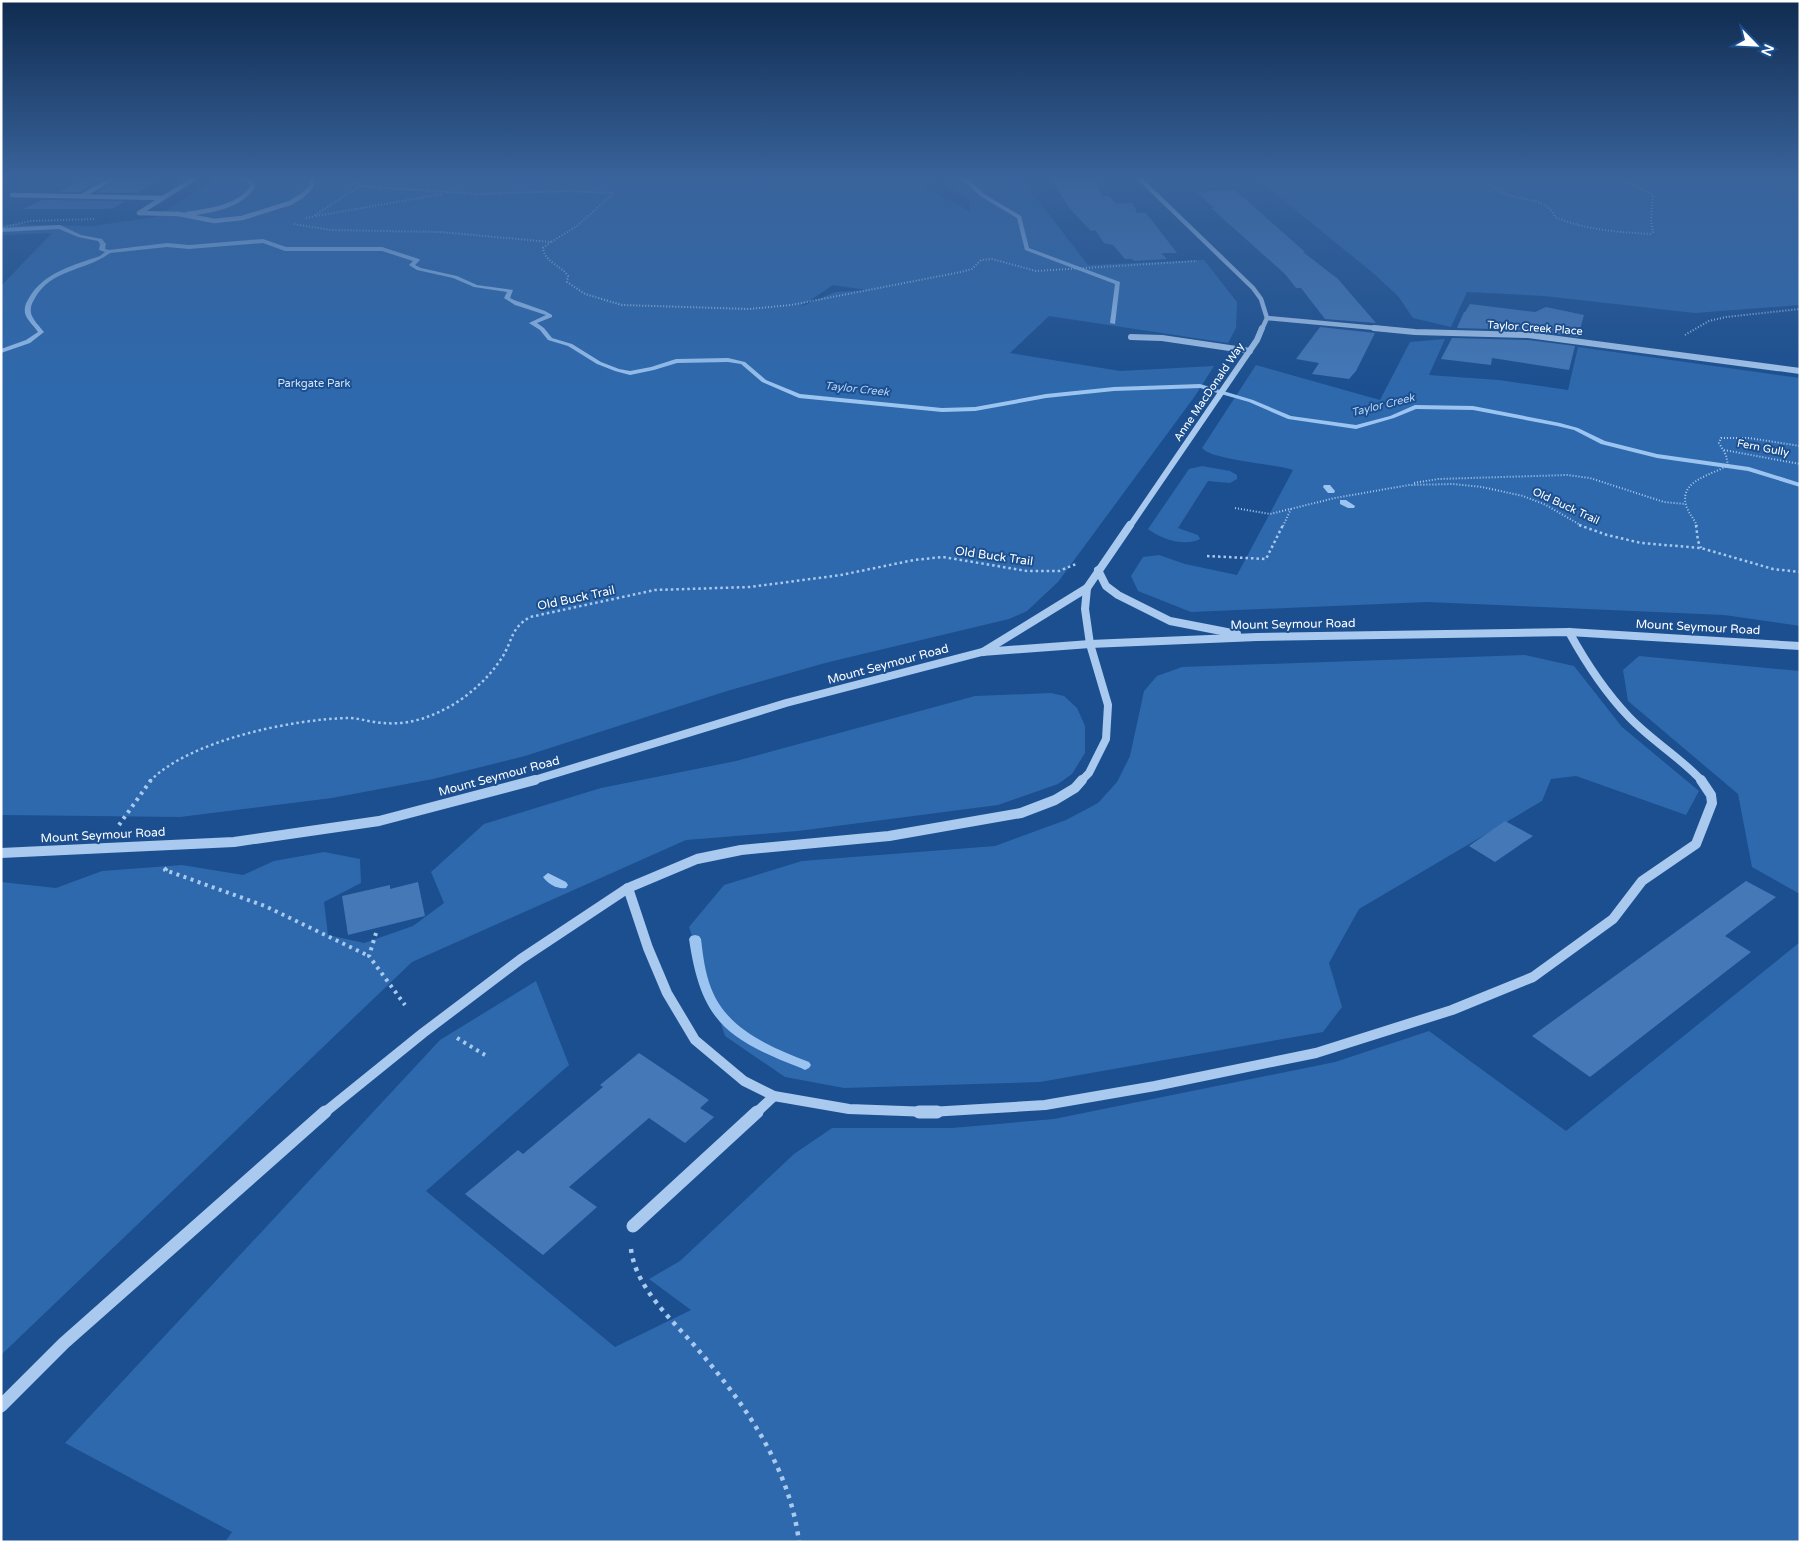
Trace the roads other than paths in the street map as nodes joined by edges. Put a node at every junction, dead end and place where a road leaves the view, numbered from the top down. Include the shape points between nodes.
1 (1211, 249) edge
2 (1266, 318) junction
3 (1131, 338) dead end
4 (1250, 351) junction
5 (1800, 371) edge
6 (1216, 402) joint
7 (1098, 570) junction
8 (1087, 588) junction
9 (1569, 632) junction
10 (1257, 637) junction
11 (1090, 644) junction
12 (1800, 646) edge
13 (982, 652) junction
14 (1, 853) edge
15 (628, 888) junction
16 (774, 1096) junction
17 (634, 1226) road end
18 (1, 1406) edge

1 - 2 street via 1253,288 1261,299
2 - 4 street, Anne MacDonald Way
2 - 5 street, Taylor Creek Place via 1415,332 1528,335
3 - 4 street via 1162,338
4 - 6 street, Anne MacDonald Way
6 - 7 street, Anne MacDonald Way
7 - 8 street, Anne MacDonald Way
7 - 10 street via 1106,586 1118,595 1170,621
8 - 11 street, Anne MacDonald Way via 1085,609
8 - 13 street
9 - 10 street, Mount Seymour Road
9 - 12 street, Mount Seymour Road
9 - 16 street via 1590,670 1624,711 1691,769 1705,784 1712,803 1696,844 1642,881 1613,919 1533,977 1452,1010 1316,1053 1045,1105 930,1112 849,1109
10 - 11 street, Mount Seymour Road
11 - 13 street, Mount Seymour Road
11 - 15 street, Anne MacDonald Way via 1108,704 1106,739 1090,773 1075,788 1055,800 1021,813 983,821 889,836 784,845 706,857
13 - 14 street, Mount Seymour Road via 786,703 515,786 379,821 234,842
15 - 16 street via 667,993 695,1040 744,1081
15 - 18 street, Anne MacDonald Way via 521,959 305,1128 64,1343
16 - 17 street

